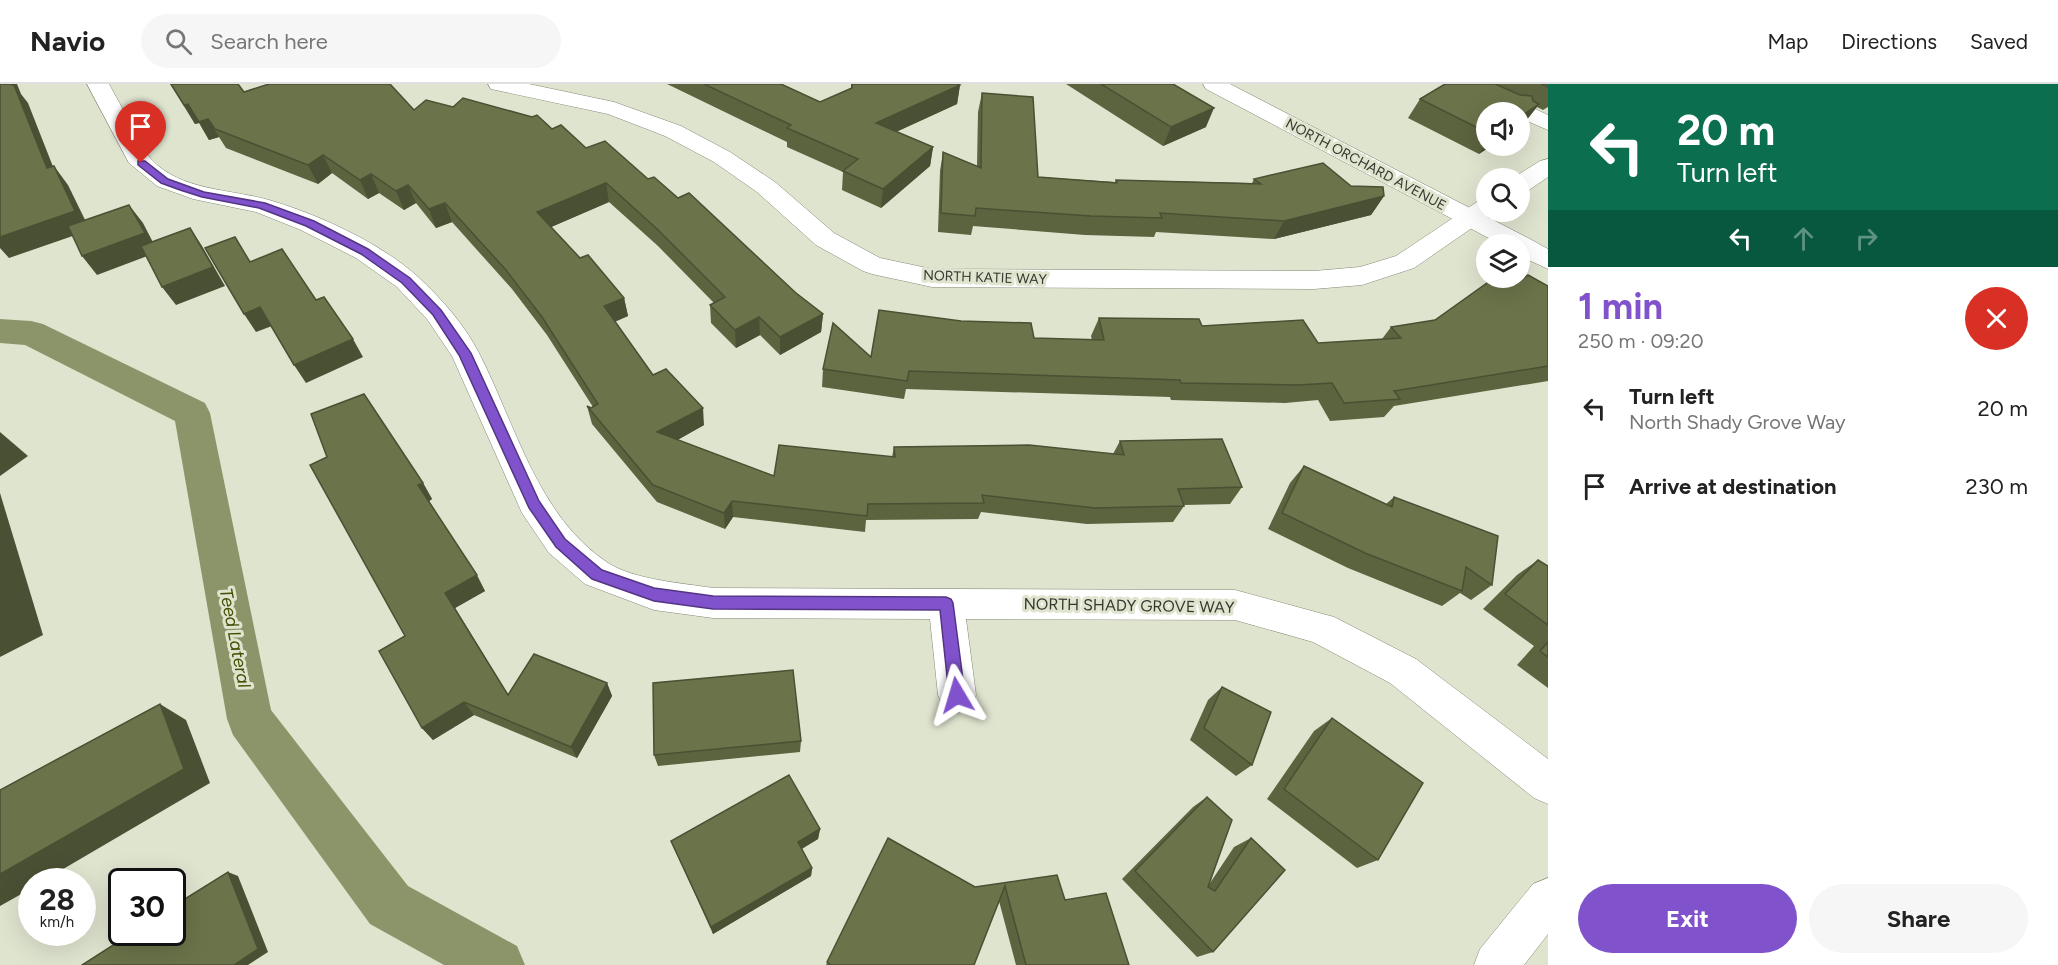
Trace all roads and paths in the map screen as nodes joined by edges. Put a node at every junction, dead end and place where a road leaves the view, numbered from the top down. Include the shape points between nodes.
1 (98, 84) edge
2 (499, 84) edge
3 (1214, 84) edge
4 (1464, 84) edge
5 (1548, 123) edge
6 (1548, 166) edge
7 (1530, 178) edge
8 (1476, 212) edge
9 (1476, 214) edge
10 (1490, 222) edge
11 (1505, 234) edge
12 (1530, 251) edge
13 (1548, 260) edge
14 (946, 603) junction
15 (957, 695) dead end
16 (1548, 784) edge
17 (1548, 898) edge
18 (1496, 965) edge

1 - 14 street, NORTH SHADY GROVE WAY via 141,163 165,181 202,194 262,206 310,224 364,252 406,281 437,312 465,353 533,504 561,543 597,574 654,595 713,603
2 - 9 street, NORTH KATIE WAY via 605,107 674,131 766,187 825,239 872,265 932,278 1314,280 1362,276 1406,262
3 - 8 street, NORTH ORCHARD AVENUE
4 - 5 street
6 - 7 street
10 - 11 street, NORTH ORCHARD AVENUE
12 - 13 street, NORTH ORCHARD AVENUE
14 - 15 street
14 - 16 street, NORTH SHADY GROVE WAY via 1235,605 1321,628 1403,671
17 - 18 street

